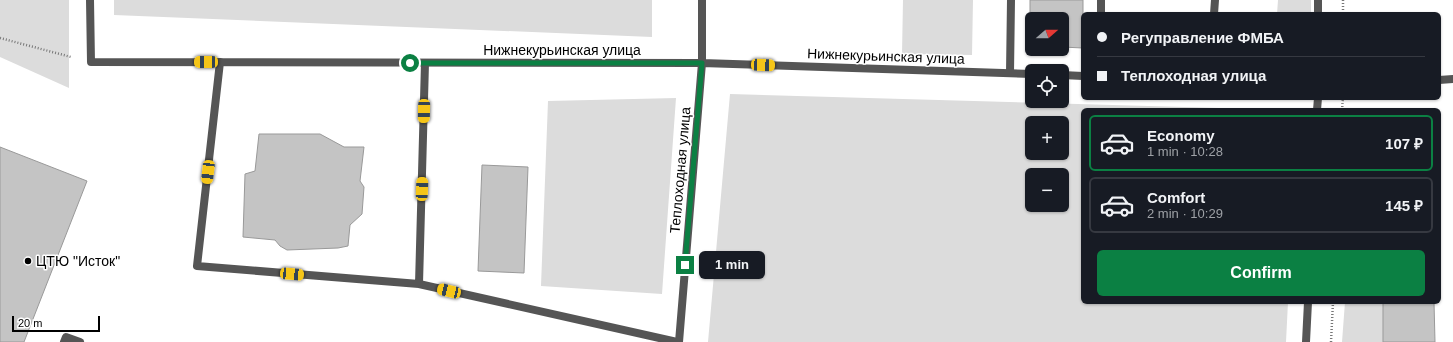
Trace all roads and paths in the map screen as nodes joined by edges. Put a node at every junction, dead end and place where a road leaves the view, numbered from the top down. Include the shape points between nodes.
1 (90, 0) edge
2 (702, 0) edge
3 (1011, 0) edge
4 (1101, 0) edge
5 (1215, 0) edge
6 (1318, 0) edge
7 (1343, 0) edge
8 (1101, 12) edge
9 (1214, 12) edge
10 (1318, 12) edge
11 (1343, 12) edge
12 (0, 38) edge
13 (91, 62) junction
14 (220, 62) junction
15 (425, 63) junction
16 (702, 63) junction
17 (1010, 73) junction
18 (1025, 74) edge
19 (1069, 75) edge
20 (1081, 76) edge
21 (1441, 80) edge
22 (1453, 80) edge
23 (419, 284) junction
24 (1308, 304) edge
25 (1333, 304) edge
26 (64, 342) edge
27 (80, 342) edge
28 (678, 342) edge
29 (1306, 342) edge
30 (1331, 342) edge

1 - 13 street
2 - 16 street, Теплоходная улица
3 - 17 street
4 - 8 street
5 - 9 street
6 - 10 street
7 - 11 path
12 - 13 path
13 - 14 street, Нижнекурьинская улица
14 - 15 street, Нижнекурьинская улица
14 - 23 street via 197,266
15 - 16 street, Нижнекурьинская улица
15 - 23 street
16 - 17 street, Нижнекурьинская улица
16 - 28 street, Теплоходная улица
17 - 18 street, Нижнекурьинская улица
19 - 20 street
21 - 22 street
23 - 28 street
24 - 29 street
25 - 30 path
26 - 27 street via 66,337

